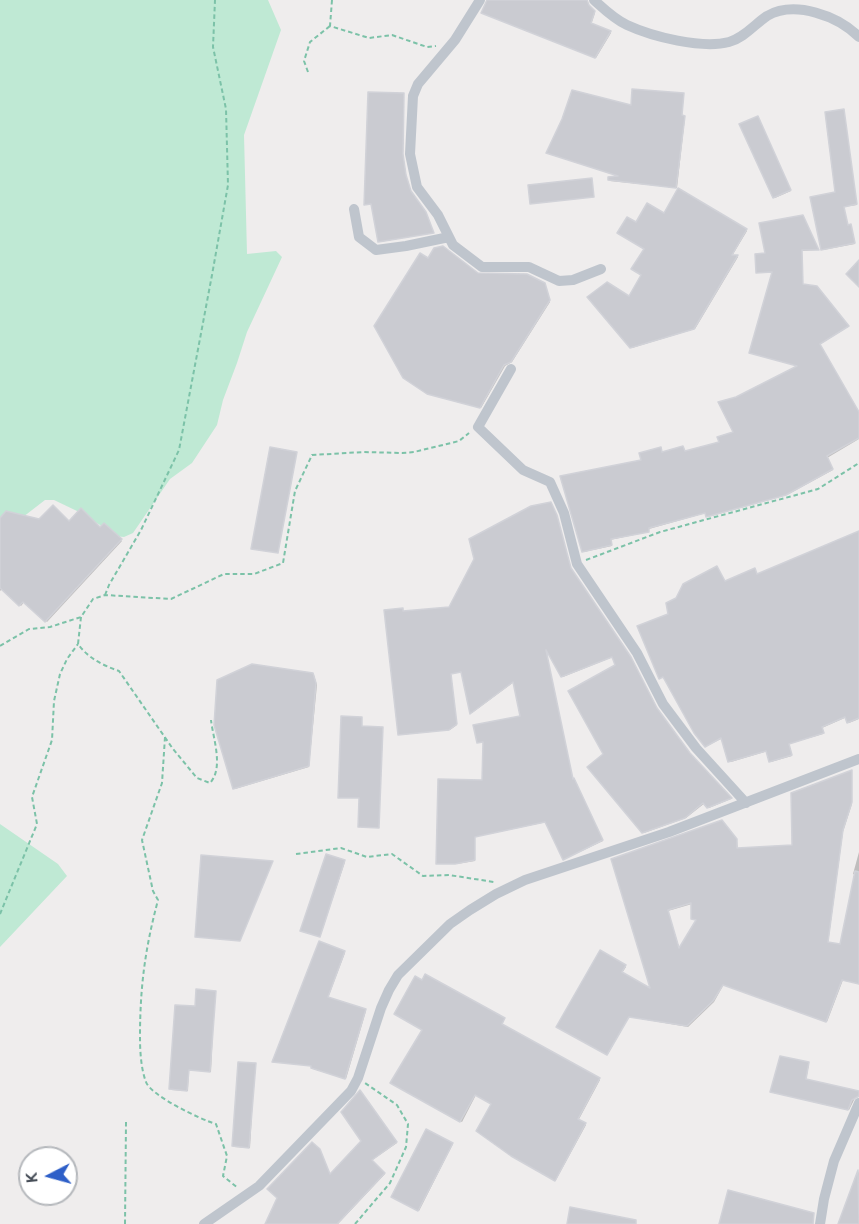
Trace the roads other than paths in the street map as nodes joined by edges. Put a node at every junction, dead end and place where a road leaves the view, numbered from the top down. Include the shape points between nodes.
1 (480, 0) edge
2 (594, 0) edge
3 (859, 37) edge
4 (354, 209) dead end
5 (449, 237) junction
6 (601, 269) dead end
7 (511, 369) dead end
8 (859, 759) edge
9 (746, 802) junction
10 (859, 1103) edge
11 (204, 1224) edge
12 (820, 1224) edge

1 - 5 street via 413,96 410,154 417,187
2 - 3 street via 626,25 697,44 733,41 779,10 823,16 848,26
4 - 5 street via 359,237 376,250
5 - 6 street via 453,245 482,267 529,267 559,281
7 - 9 street via 478,427 524,470 549,482 564,513 577,564 637,654 663,704 696,748
8 - 9 street
9 - 11 street via 525,880 450,924 398,975 389,990 351,1091 248,1195
10 - 12 street via 834,1161

